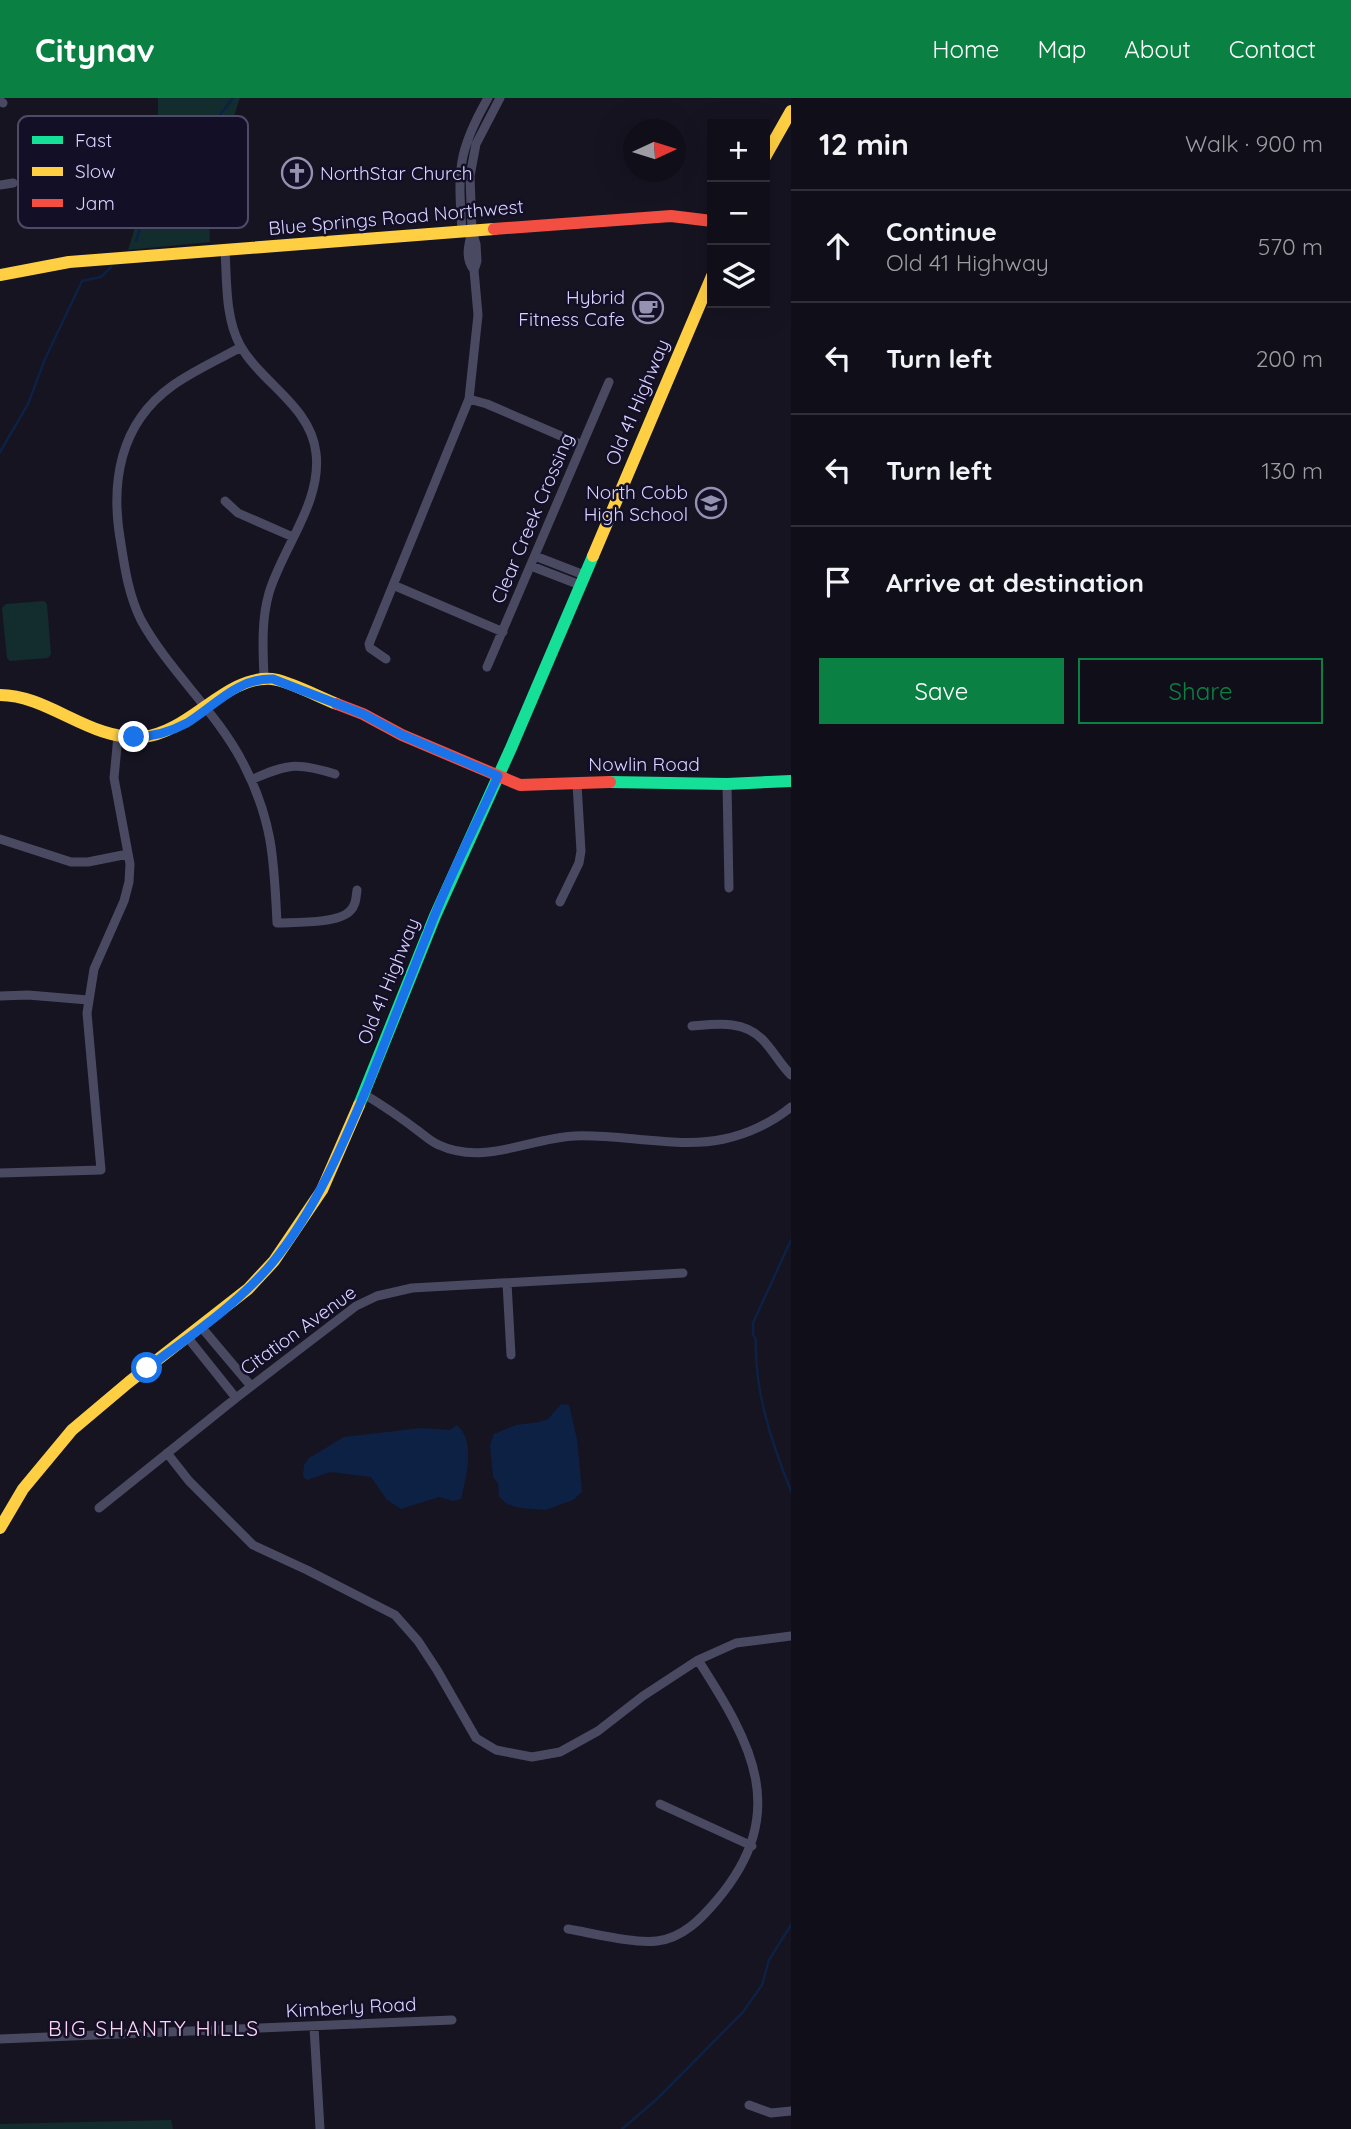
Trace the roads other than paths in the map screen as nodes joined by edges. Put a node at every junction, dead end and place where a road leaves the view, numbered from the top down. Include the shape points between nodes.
1 (488, 98) edge
2 (500, 98) edge
3 (791, 111) edge
4 (770, 148) edge
5 (13, 183) dead end
6 (0, 185) edge
7 (707, 220) edge
8 (467, 231) junction
9 (225, 251) junction
10 (0, 275) edge
11 (707, 288) edge
12 (241, 347) junction
13 (609, 382) dead end
14 (469, 399) junction
15 (582, 446) junction
16 (225, 501) dead end
17 (293, 537) junction
18 (533, 561) junction
19 (582, 580) junction
20 (393, 585) junction
21 (503, 632) junction
22 (386, 659) dead end
23 (487, 667) dead end
24 (264, 678) junction
25 (0, 695) edge
26 (206, 709) junction
27 (118, 736) junction
28 (335, 774) dead end
29 (498, 776) junction
30 (251, 780) junction
31 (791, 781) edge
32 (577, 784) junction
33 (727, 784) junction
34 (0, 839) edge
35 (128, 855) junction
36 (729, 888) dead end
37 (357, 890) dead end
38 (560, 902) dead end
39 (0, 996) edge
40 (88, 1000) junction
41 (692, 1026) dead end
42 (791, 1075) edge
43 (364, 1094) junction
44 (791, 1107) edge
45 (0, 1172) edge
46 (683, 1273) dead end
47 (507, 1283) junction
48 (202, 1328) junction
49 (188, 1338) junction
50 (511, 1354) dead end
51 (251, 1386) junction
52 (236, 1398) junction
53 (167, 1453) junction
54 (99, 1508) dead end
55 (0, 1528) edge
56 (791, 1636) edge
57 (698, 1660) junction
58 (660, 1804) dead end
59 (752, 1846) junction
60 (568, 1929) dead end
61 (452, 2020) dead end
62 (314, 2027) junction
63 (0, 2039) edge
64 (749, 2105) dead end
65 (791, 2112) edge
66 (320, 2129) edge

1 - 8 street via 470,131 461,161 459,184
2 - 8 street via 480,135 471,165
3 - 4 street
5 - 6 street
7 - 8 street, Blue Springs Road Northwest via 657,216
8 - 9 street, Blue Springs Road Northwest
8 - 14 street via 476,244 478,326
9 - 10 street, Blue Springs Road Northwest via 69,262
9 - 12 street via 229,310
11 - 19 street, Old 41 Highway
12 - 17 street via 303,417 313,436 316,477
12 - 26 street via 181,380 151,406 133,430 121,458 116,491 117,522 135,606 149,633
13 - 15 street, Clear Creek Crossing
14 - 15 street
14 - 20 street
15 - 18 street, Clear Creek Crossing
16 - 17 street via 238,513
17 - 24 street via 267,603
18 - 19 street
18 - 21 street, Clear Creek Crossing
19 - 29 street, Old 41 Highway
20 - 21 street
20 - 22 street via 369,644
21 - 23 street, Clear Creek Crossing
24 - 26 street via 237,687
24 - 29 street, Nowlin Road via 304,689
25 - 27 street via 22,698
26 - 27 street via 160,734
26 - 30 street
27 - 35 street via 116,793
28 - 30 street via 295,765
29 - 32 street, Nowlin Road via 527,786
29 - 43 street, Old 41 Highway via 435,916
30 - 37 street via 272,844 277,922 344,916 355,904
31 - 33 street, Nowlin Road
32 - 33 street, Nowlin Road
32 - 38 street via 581,851
33 - 36 street
34 - 35 street via 71,862
35 - 40 street via 127,892 97,959
39 - 40 street
40 - 45 street via 101,1170
41 - 42 street via 740,1025 762,1039
43 - 44 street via 439,1146 472,1153 494,1153 574,1136 680,1142 724,1139 779,1117
43 - 48 street, Old 41 Highway via 321,1190 274,1261
46 - 47 street, Citation Avenue
47 - 50 street
47 - 51 street, Citation Avenue via 412,1288 377,1296 356,1306
48 - 49 street, Old 41 Highway
48 - 51 street
49 - 52 street
49 - 55 street, Old 41 Highway via 72,1430 23,1489
51 - 52 street, Citation Avenue
52 - 53 street, Citation Avenue
53 - 54 street, Citation Avenue
53 - 57 street via 253,1545 395,1615 418,1641 476,1738 496,1750 532,1757 560,1752 598,1731
56 - 57 street via 736,1643
57 - 59 street via 743,1734 758,1783 760,1814
58 - 59 street
59 - 60 street via 731,1884 703,1917 680,1934 657,1941
61 - 62 street, Kimberly Road
62 - 63 street, Kimberly Road
62 - 66 street
64 - 65 street via 771,2113

